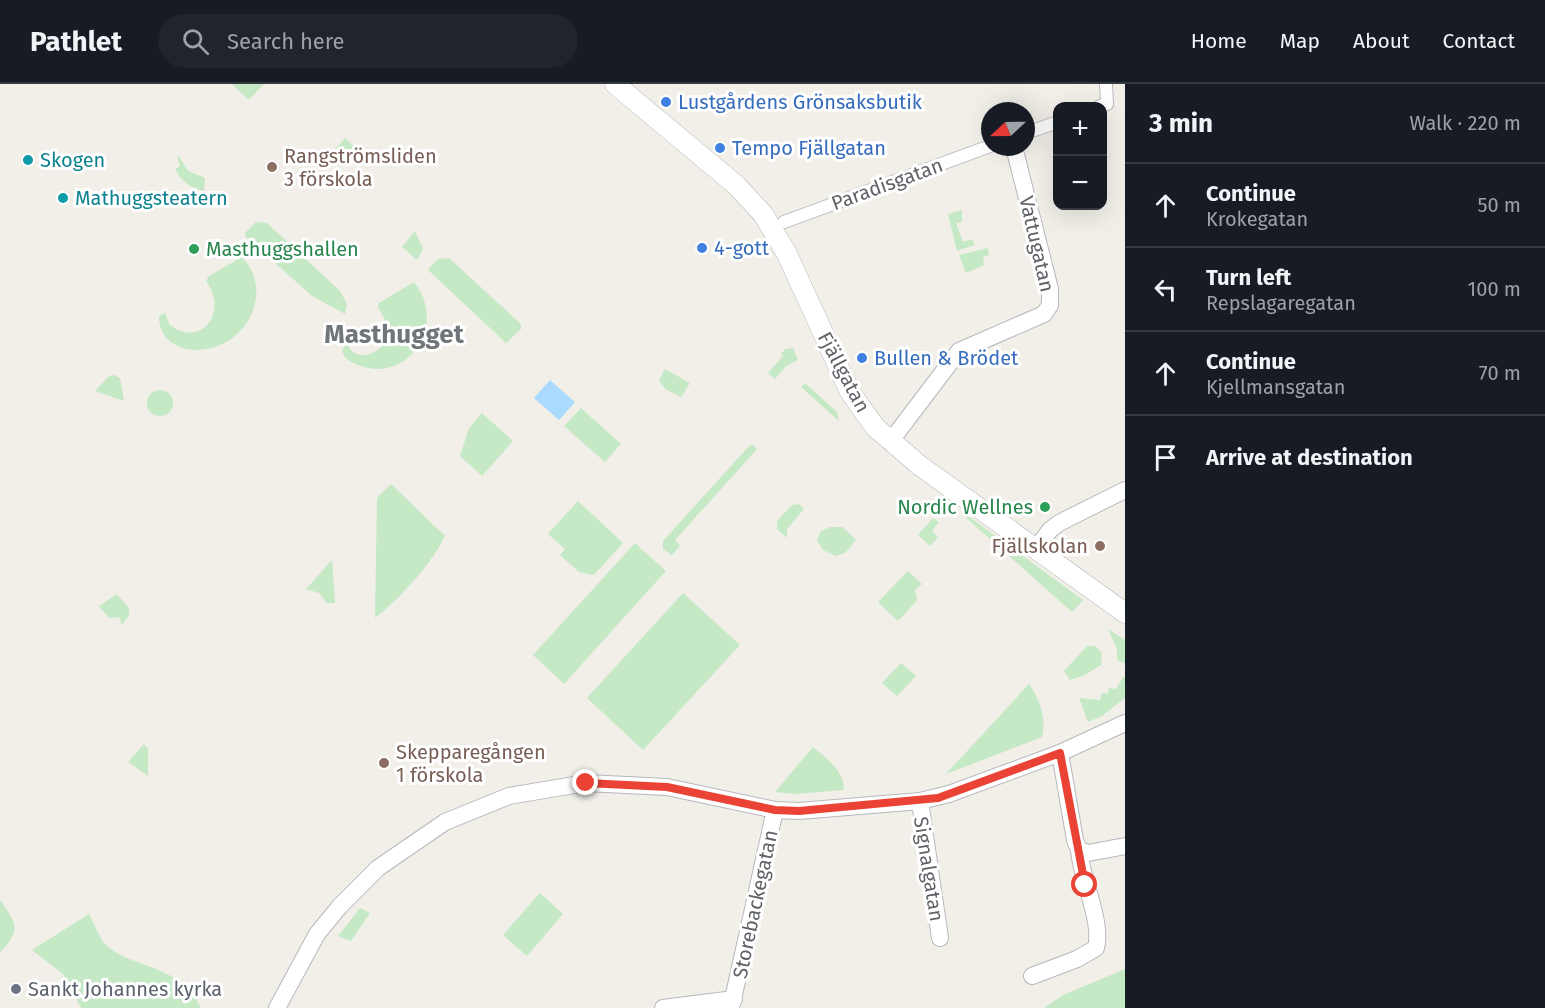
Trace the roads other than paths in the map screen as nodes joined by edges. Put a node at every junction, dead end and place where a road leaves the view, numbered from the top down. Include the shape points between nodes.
1 (1106, 84) edge
2 (621, 86) edge
3 (1107, 102) edge
4 (1053, 124) edge
5 (1035, 130) edge
6 (981, 149) edge
7 (1016, 156) edge
8 (784, 222) dead end
9 (890, 442) junction
10 (1125, 490) edge
11 (1037, 547) junction
12 (1125, 613) edge
13 (1125, 723) edge
14 (1060, 753) junction
15 (920, 801) junction
16 (775, 810) junction
17 (1125, 846) edge
18 (1079, 850) junction
19 (940, 938) dead end
20 (1032, 976) dead end
21 (732, 1003) edge
22 (277, 1008) edge
23 (663, 1008) edge

1 - 3 street
2 - 9 street, Fjällgatan via 736,185 763,214 787,254 850,392 866,417
4 - 5 street
6 - 8 street, Paradisgatan
7 - 9 street, Vattugatan via 1050,289 1050,305 1044,315 959,351
9 - 11 street, Fjällgatan
10 - 11 street via 1059,523
11 - 12 street, Fjällgatan
13 - 14 street
14 - 15 street
14 - 18 street
15 - 16 street
15 - 19 street, Signalgatan
16 - 21 street, Storebackegatan
16 - 22 street via 667,787 586,783 509,796 471,811 428,832 367,878 317,934
17 - 18 street via 1088,853
18 - 20 street via 1096,948
21 - 23 street, Storebackegatan

